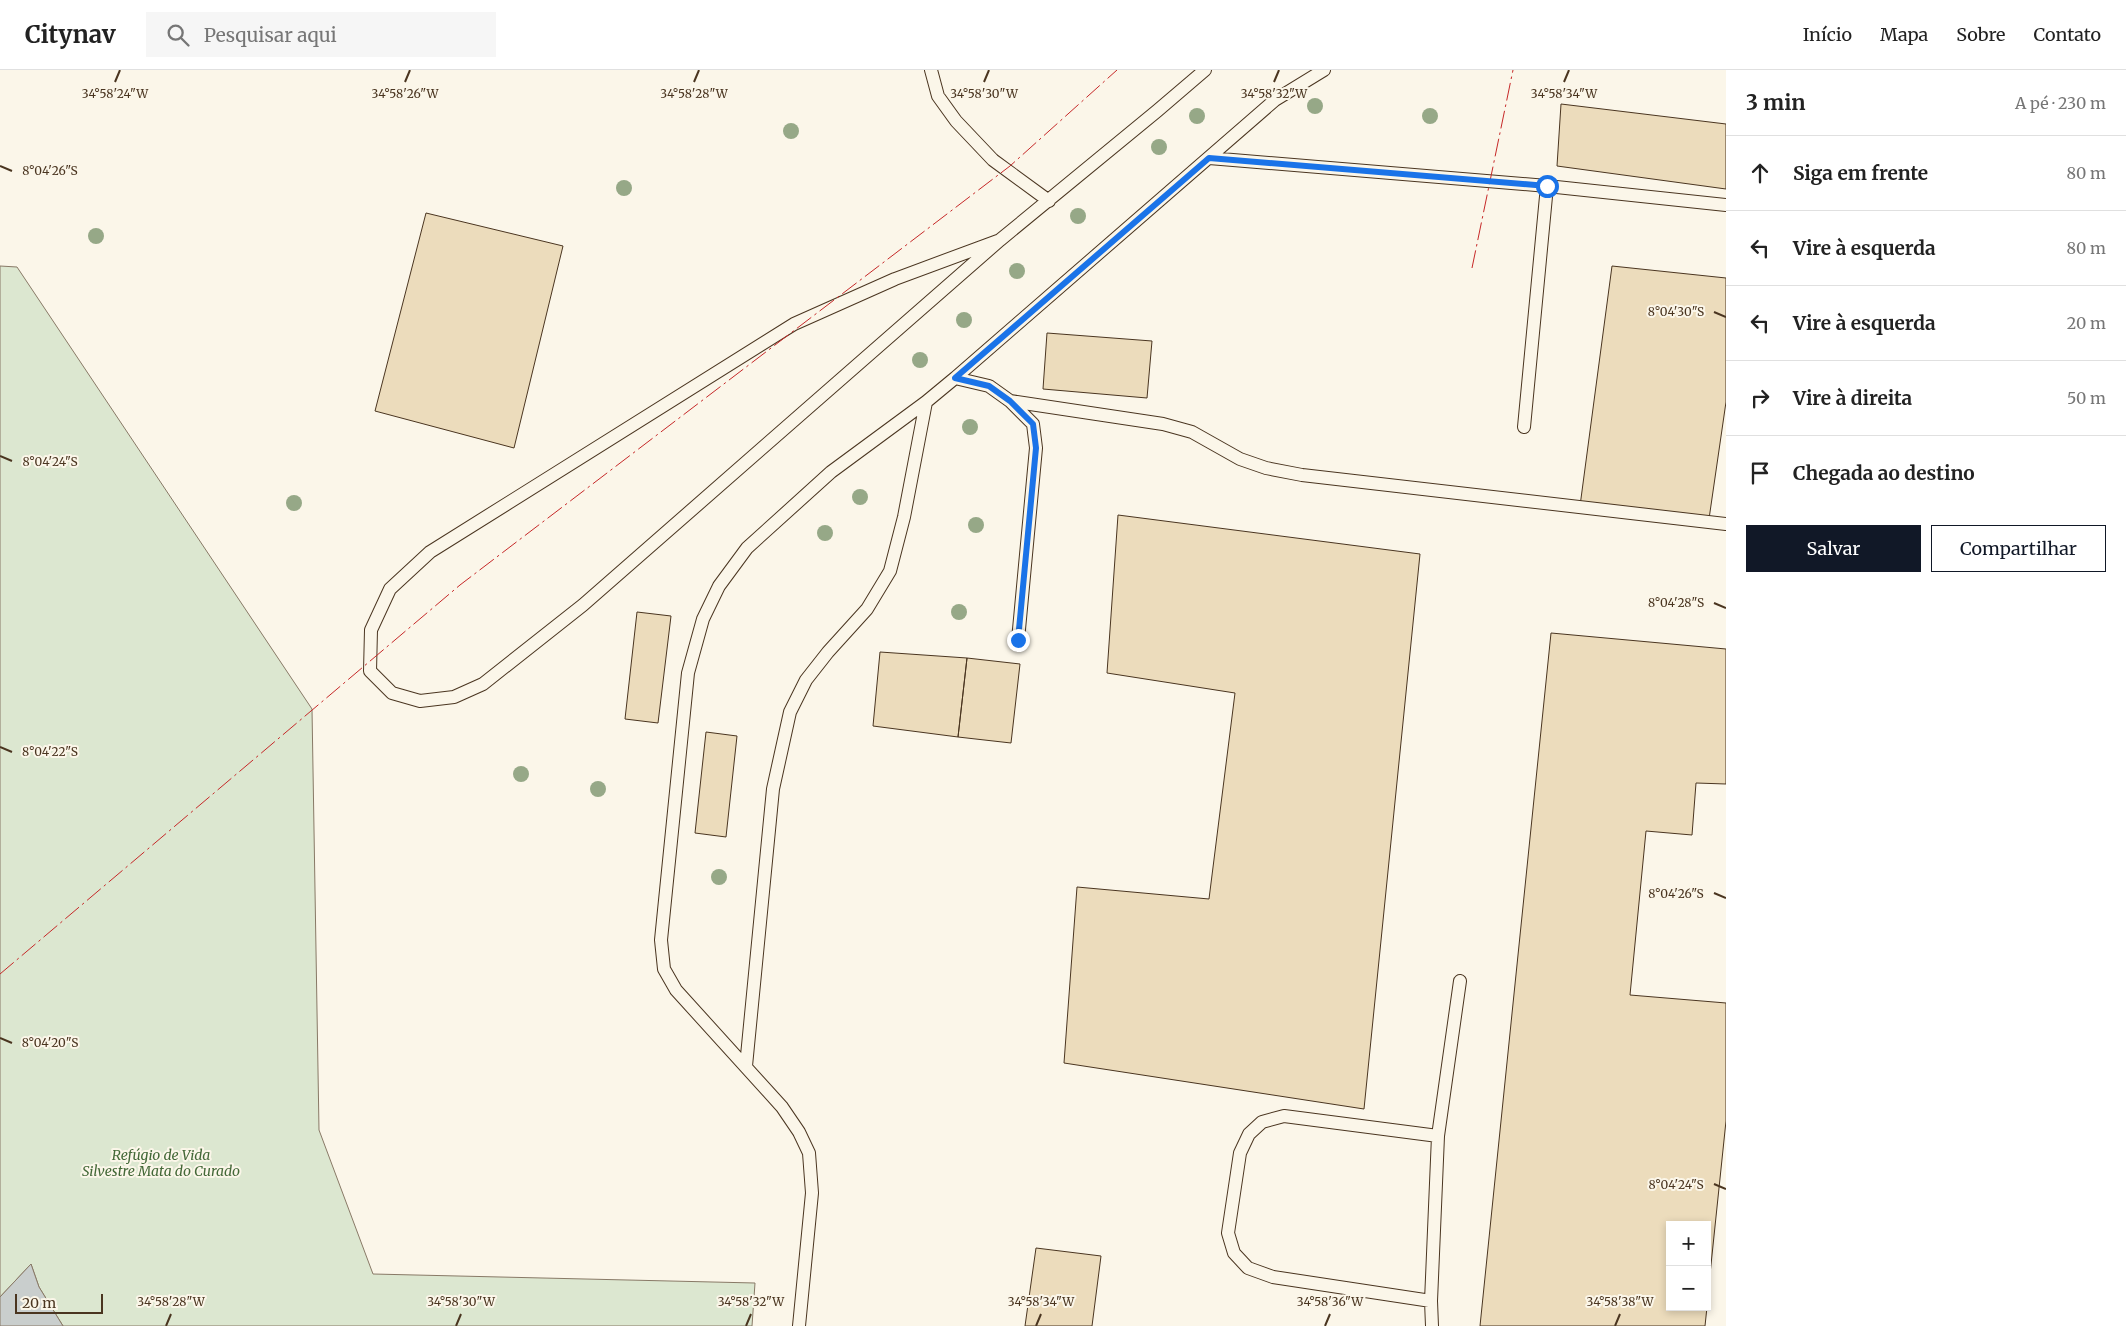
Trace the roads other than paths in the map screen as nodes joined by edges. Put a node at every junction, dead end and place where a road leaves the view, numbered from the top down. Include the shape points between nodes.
1 (931, 70) edge
2 (1204, 70) edge
3 (1324, 70) edge
4 (1209, 158) junction
5 (1547, 186) junction
6 (1049, 201) junction
7 (1726, 205) edge
8 (1000, 240) junction
9 (955, 378) junction
10 (1010, 401) junction
11 (926, 402) junction
12 (1524, 427) dead end
13 (1726, 524) edge
14 (1018, 640) dead end
15 (1460, 981) dead end
16 (746, 1066) junction
17 (1438, 1136) junction
18 (1431, 1300) junction
19 (799, 1326) edge
20 (1432, 1326) edge

1 - 6 lane via 938,96 956,121 993,160
2 - 6 lane
3 - 4 lane via 1275,100
4 - 5 lane
4 - 9 lane
5 - 7 lane
5 - 12 lane
6 - 8 lane
8 - 8 lane via 895,278 794,324 430,552 390,589 371,630 370,671 392,693 420,701 454,697 484,684 583,605
9 - 10 lane via 989,386
9 - 11 lane
10 - 13 lane via 1163,424 1192,432 1266,468 1302,476
10 - 14 lane via 1033,424 1036,448
11 - 16 lane via 890,571 867,609 806,680 790,712 773,789
11 - 16 lane via 831,472 747,548 719,586 703,619 688,673 660,940 664,969 676,990
15 - 17 lane
16 - 19 lane via 782,1108 809,1153 812,1193
17 - 18 lane
17 - 18 lane via 1284,1116 1262,1122 1249,1134 1240,1154 1228,1233 1234,1253 1248,1268 1273,1277
18 - 20 lane

